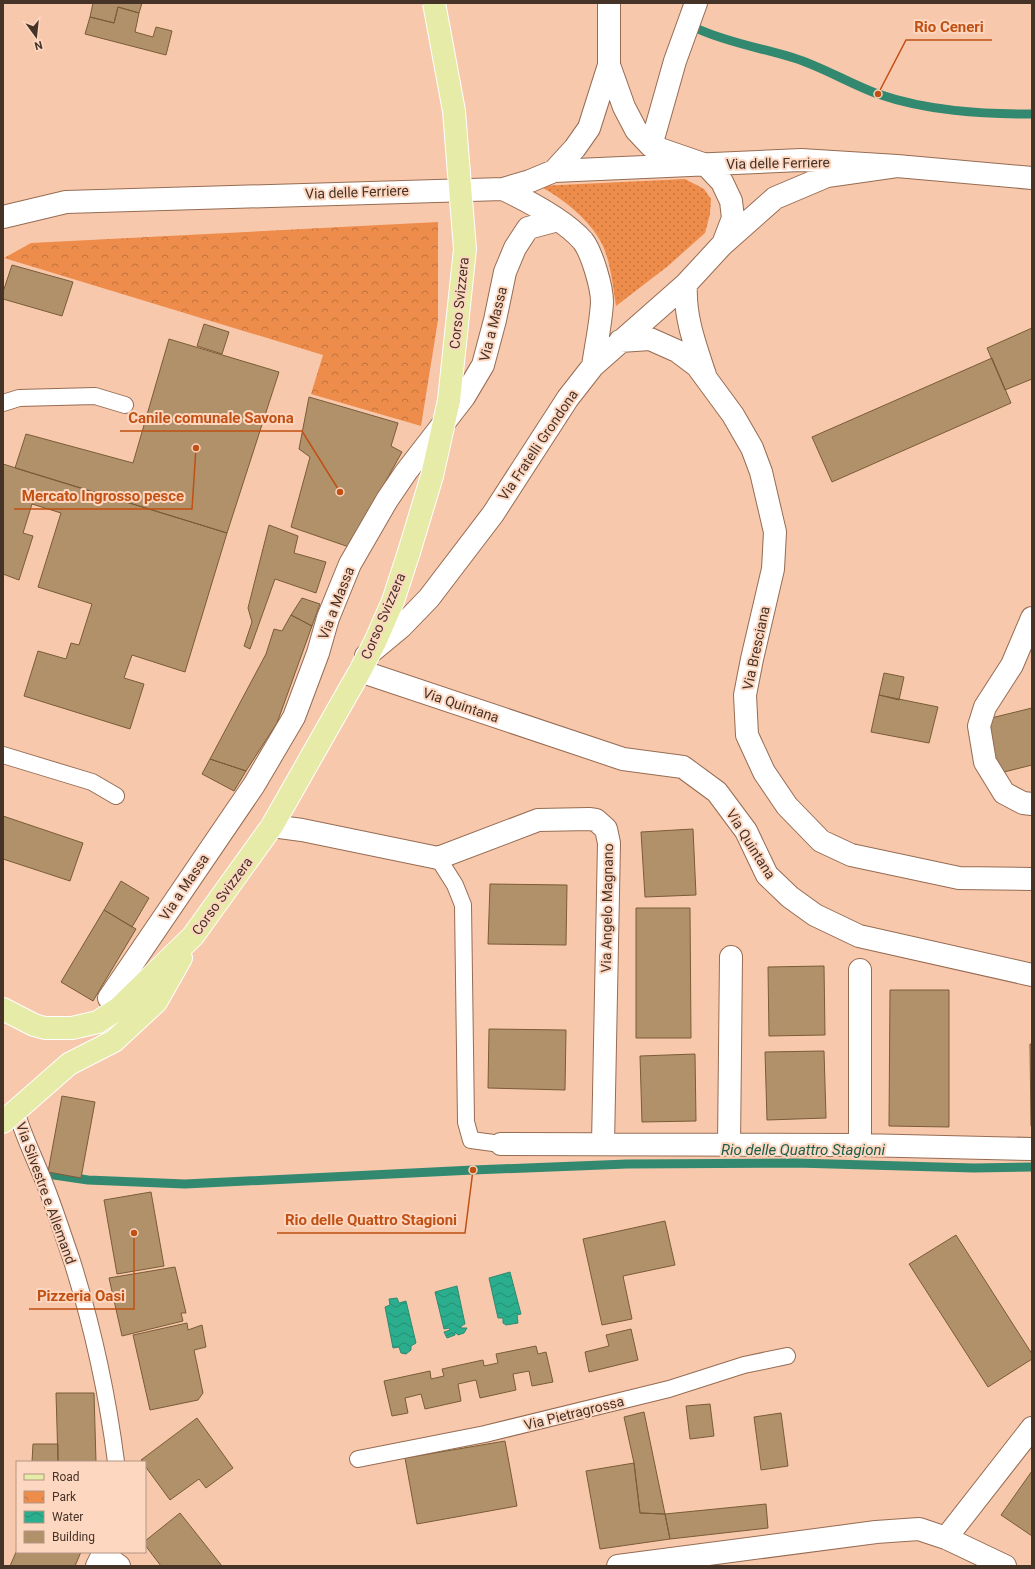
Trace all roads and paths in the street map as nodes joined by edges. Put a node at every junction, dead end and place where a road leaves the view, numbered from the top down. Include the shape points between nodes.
1 (434, 3) edge
2 (609, 3) edge
3 (696, 3) edge
4 (609, 65) junction
5 (651, 146) junction
6 (706, 165) junction
7 (897, 166) junction
8 (554, 171) junction
9 (1032, 178) edge
10 (504, 189) junction
11 (5, 216) edge
12 (558, 220) junction
13 (722, 245) junction
14 (686, 284) junction
15 (620, 341) junction
16 (593, 366) junction
17 (705, 376) junction
18 (3, 403) edge
19 (125, 405) dead end
20 (1032, 618) edge
21 (363, 663) junction
22 (3, 755) edge
23 (116, 796) dead end
24 (1032, 804) edge
25 (272, 826) junction
26 (438, 858) junction
27 (1032, 879) edge
28 (193, 936) junction
29 (731, 957) dead end
30 (860, 970) dead end
31 (1032, 976) edge
32 (109, 998) dead end
33 (3, 1009) edge
34 (10, 1117) edge
35 (501, 1144) joint
36 (603, 1144) junction
37 (729, 1145) junction
38 (860, 1145) junction
39 (1032, 1149) edge
40 (787, 1356) dead end
41 (1032, 1428) edge
42 (358, 1459) dead end
43 (116, 1461) edge
44 (946, 1538) junction
45 (618, 1566) edge
46 (1005, 1566) edge

1 - 21 main road, Corso Svizzera, bridge via 454,111 465,249 449,400 432,476 393,601
2 - 4 street, Via delle Ferriere
3 - 5 street via 675,61
4 - 5 street, Via delle Ferriere via 624,107 636,130
4 - 8 street via 590,128
5 - 6 street, Via delle Ferriere
6 - 7 street, Via delle Ferriere via 802,160
6 - 8 street, Via delle Ferriere
6 - 13 street, Via Fratelli Grondona via 722,182 731,201 733,218
7 - 9 street, Via Fratelli Grondona
7 - 13 street, Via Fratelli Grondona via 828,176 775,198
8 - 10 street, Via delle Ferriere
10 - 11 street, Via delle Ferriere via 66,202
10 - 12 street
12 - 16 street via 583,241 600,284 602,302
12 - 32 street, Via a Massa via 528,228 515,248 505,272 496,320 483,365 454,410 387,500 350,564 328,618 316,660 294,717 254,785
13 - 14 street, Via Fratelli Grondona
14 - 15 street, Via Fratelli Grondona
14 - 17 street, Via Bresciana via 688,320
15 - 16 street, Via Fratelli Grondona
15 - 17 street, Via Bresciana via 650,339 677,351 697,366
16 - 21 street, Via Fratelli Grondona via 568,398 493,514 429,598
17 - 27 street, Via Bresciana via 733,415 752,448 766,488 775,532 773,569 745,695 747,735 764,772 787,806 821,841 851,855 959,878
18 - 19 lane via 19,398 95,396
20 - 24 street via 1012,665 985,707 979,726 985,762 1004,793 1023,803
21 - 25 main road, Corso Svizzera
21 - 31 street, Via Quintana via 623,759 683,767 717,792 746,831 767,875 790,897 815,915 859,936
22 - 23 lane via 92,782
25 - 26 street
25 - 28 main road, Corso Svizzera
26 - 35 lane via 455,885 463,905 466,1122 471,1140
26 - 36 street, Via Angelo Magnano via 538,820 589,819 596,820 606,829 609,842
28 - 33 main road, Corso Svizzera via 119,1008 98,1022 72,1028 45,1028
28 - 34 main road via 156,1002 114,1041 69,1064
29 - 37 street
30 - 38 street
34 - 43 lane, Via Silvestre e Allemand via 23,1135 46,1186 90,1321 103,1376
35 - 36 street
36 - 37 street
37 - 38 street
38 - 39 street
40 - 42 lane, Via Pietragrossa via 744,1365 670,1389 485,1434
41 - 44 street
44 - 45 street via 919,1529 876,1532
44 - 46 street

